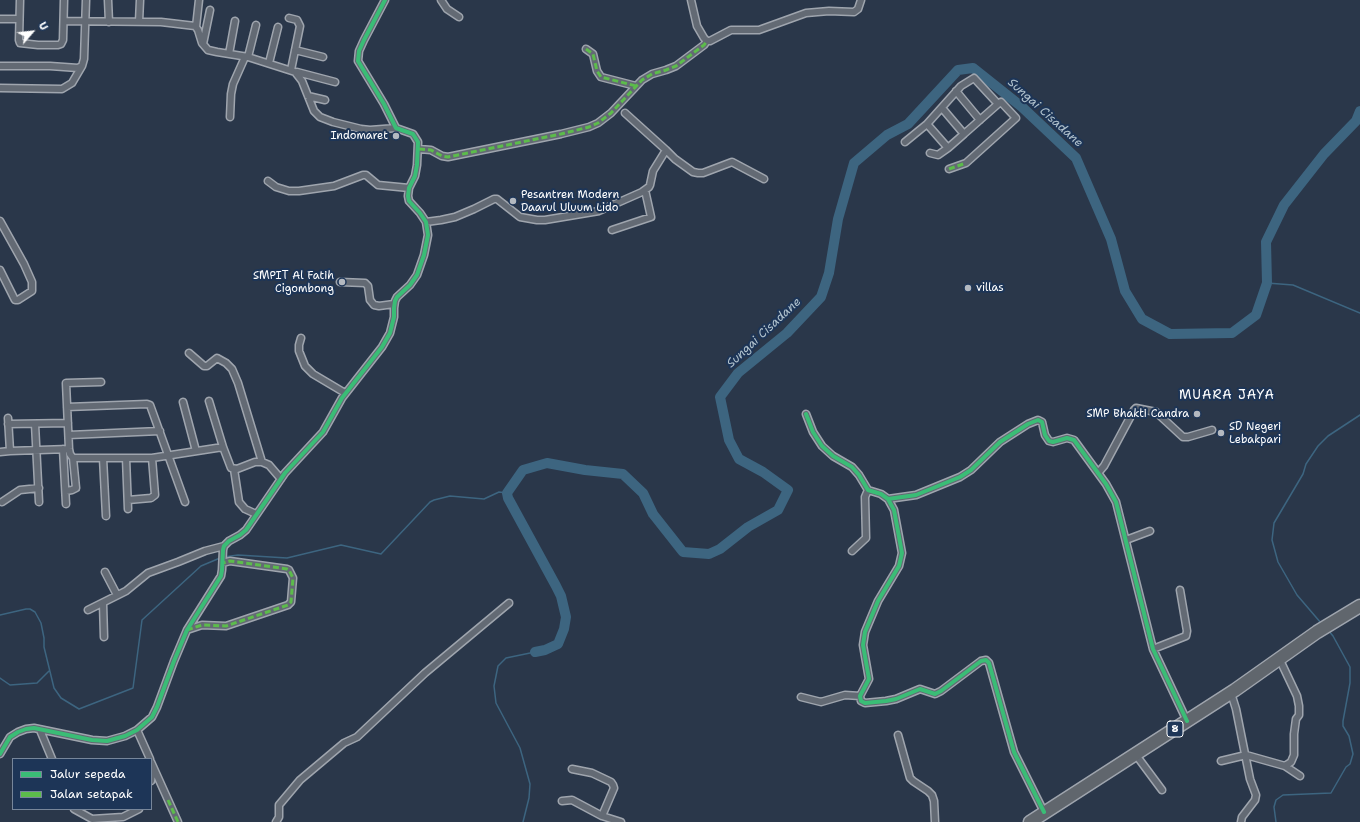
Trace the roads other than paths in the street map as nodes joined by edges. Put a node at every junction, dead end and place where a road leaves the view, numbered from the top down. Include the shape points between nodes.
1 (20, 0) edge
2 (64, 0) edge
3 (86, 0) edge
4 (108, 0) edge
5 (140, 0) edge
6 (199, 0) edge
7 (385, 0) edge
8 (441, 0) edge
9 (691, 0) edge
10 (861, 0) edge
11 (210, 10) dead end
12 (459, 17) dead end
13 (0, 18) edge
14 (289, 18) dead end
15 (19, 20) junction
16 (64, 21) junction
17 (235, 21) dead end
18 (86, 22) junction
19 (109, 22) junction
20 (139, 22) junction
21 (256, 24) dead end
22 (196, 27) junction
23 (278, 27) dead end
24 (706, 41) junction
25 (203, 44) junction
26 (586, 49) dead end
27 (294, 50) junction
28 (229, 54) junction
29 (246, 57) junction
30 (323, 57) dead end
31 (269, 63) junction
32 (0, 66) edge
33 (82, 66) junction
34 (293, 71) junction
35 (335, 82) dead end
36 (636, 86) junction
37 (0, 88) edge
38 (956, 91) junction
39 (308, 96) junction
40 (325, 100) dead end
41 (998, 104) junction
42 (942, 108) junction
43 (625, 113) dead end
44 (230, 117) dead end
45 (980, 120) junction
46 (927, 124) junction
47 (396, 128) junction
48 (964, 134) junction
49 (905, 142) dead end
50 (948, 148) junction
51 (419, 149) junction
52 (666, 150) junction
53 (930, 153) dead end
54 (949, 169) dead end
55 (764, 179) dead end
56 (268, 181) dead end
57 (409, 188) junction
58 (645, 190) junction
59 (0, 221) edge
60 (426, 222) junction
61 (612, 230) dead end
62 (0, 270) edge
63 (340, 282) dead end
64 (394, 304) junction
65 (301, 338) dead end
66 (189, 353) dead end
67 (101, 382) dead end
68 (345, 393) junction
69 (209, 401) dead end
70 (183, 402) dead end
71 (67, 407) junction
72 (806, 414) dead end
73 (35, 424) junction
74 (68, 424) junction
75 (160, 430) junction
76 (1212, 430) dead end
77 (69, 435) junction
78 (223, 447) junction
79 (66, 449) junction
80 (37, 450) junction
81 (10, 451) junction
82 (196, 451) junction
83 (0, 452) edge
84 (168, 456) junction
85 (73, 458) junction
86 (103, 458) junction
87 (126, 458) junction
88 (152, 458) junction
89 (262, 462) junction
90 (234, 469) junction
91 (1098, 473) junction
92 (281, 479) junction
93 (38, 488) junction
94 (66, 490) junction
95 (868, 490) junction
96 (888, 499) junction
97 (128, 500) junction
98 (2, 502) dead end
99 (39, 502) dead end
100 (185, 502) dead end
101 (66, 504) dead end
102 (128, 509) dead end
103 (256, 514) junction
104 (106, 516) dead end
105 (1150, 530) dead end
106 (1126, 540) junction
107 (224, 548) junction
108 (852, 551) dead end
109 (223, 562) junction
110 (105, 572) dead end
111 (1180, 590) dead end
112 (117, 595) junction
113 (509, 602) dead end
114 (103, 603) junction
115 (1360, 606) edge
116 (88, 610) dead end
117 (187, 630) junction
118 (104, 637) dead end
119 (1153, 649) junction
120 (1280, 658) junction
121 (1231, 693) junction
122 (860, 696) junction
123 (801, 697) dead end
124 (1187, 721) junction
125 (40, 730) junction
126 (138, 730) junction
127 (898, 735) dead end
128 (0, 754) edge
129 (1136, 755) junction
130 (1246, 755) junction
131 (52, 758) edge
132 (150, 758) edge
133 (1221, 761) dead end
134 (152, 764) edge
135 (1285, 766) junction
136 (572, 769) dead end
137 (1300, 776) dead end
138 (1162, 790) dead end
139 (562, 801) dead end
140 (76, 810) edge
141 (137, 810) edge
142 (1044, 812) junction
143 (602, 816) junction
144 (178, 822) edge
145 (276, 822) edge
146 (621, 822) edge
147 (935, 822) edge
148 (1030, 822) edge
149 (1241, 822) edge

1 - 15 street
2 - 16 street
3 - 18 street
4 - 19 street
5 - 20 street
6 - 22 street
7 - 47 street via 364,40 358,59
8 - 12 street via 447,9
9 - 24 street via 697,26
10 - 24 street via 854,12 806,13 766,28 731,30
11 - 25 street
13 - 15 street
14 - 27 street via 297,20 300,24
15 - 16 street via 20,42 38,44 62,44
16 - 18 street
17 - 28 street
18 - 19 street
18 - 33 street
19 - 20 street
20 - 22 street
21 - 29 street
22 - 25 street
23 - 31 street
24 - 36 street via 676,66 648,76
25 - 28 street via 212,51
26 - 36 street via 593,54 601,77
27 - 30 street
27 - 34 street
28 - 29 street
29 - 31 street
29 - 44 street via 233,84
31 - 34 street
32 - 33 street
33 - 37 street via 72,83 62,89
34 - 35 street
34 - 39 street via 301,78
36 - 51 street via 611,113 588,127 448,157
38 - 41 street via 974,78
38 - 42 street
38 - 45 street
39 - 40 street
39 - 47 street via 316,114 323,119 366,130
41 - 45 street
41 - 54 street via 1001,102 1016,118 966,162
42 - 46 street
42 - 48 street
43 - 52 street
45 - 48 street
46 - 49 street
46 - 50 street
47 - 51 street via 413,134
48 - 50 street
50 - 53 street via 938,155
51 - 57 street via 416,172
52 - 55 street via 698,174 732,162
52 - 58 street via 654,168 650,185
56 - 57 street via 276,187 299,191 334,186 366,175 378,185
57 - 60 street via 409,201
58 - 60 street via 598,211 545,220 520,217 494,198 455,217
58 - 61 street via 651,217
59 - 62 street via 24,264 32,282 32,291 14,300
60 - 64 street via 428,235 423,260 411,284 397,297
63 - 64 street via 365,283 374,305
64 - 68 street via 394,321 385,342
65 - 68 street via 299,351 305,366 312,374
66 - 89 street via 204,366 208,366 217,358 232,369
67 - 71 street via 67,383
68 - 92 street via 324,432
69 - 78 street
70 - 82 street
71 - 74 street
71 - 75 street via 147,404 152,407
72 - 95 street via 822,446 852,467
73 - 74 street
73 - 80 street
73 - 81 street via 8,421
74 - 77 street
75 - 77 street
75 - 84 street
76 - 91 street via 1183,437 1156,412 1135,408
77 - 79 street
78 - 82 street
78 - 90 street via 229,466
79 - 80 street
79 - 85 street
79 - 94 street
80 - 81 street
80 - 93 street
81 - 83 street
82 - 84 street
84 - 88 street
84 - 100 street
85 - 86 street
85 - 94 street via 76,488
86 - 87 street
86 - 104 street
87 - 88 street
87 - 97 street
88 - 97 street via 154,497
89 - 90 street
89 - 92 street via 269,465
90 - 103 street via 239,502 245,509
91 - 96 street via 1074,440 1067,438 1049,441 1042,422 1038,420 1000,442 960,477 916,495
91 - 106 street via 1116,502
92 - 103 street
93 - 98 street via 20,490
93 - 99 street
94 - 101 street
95 - 96 street
95 - 108 street via 865,497 866,538
96 - 122 street via 894,510 902,553 901,560 878,601 865,632 863,645 869,679
97 - 102 street
103 - 107 street via 246,530 229,541
105 - 106 street
106 - 119 street
107 - 109 street
107 - 112 street via 205,551 148,573
109 - 117 street via 220,576
109 - 117 street via 289,570 293,578 291,602 226,626 202,625
110 - 112 street
111 - 119 street via 1186,636
112 - 114 street
113 - 145 street via 425,673 356,737 300,780 279,805 279,817
114 - 116 street
114 - 118 street
115 - 120 highway, 8
117 - 126 street via 154,713
119 - 124 street
120 - 121 highway, 8
120 - 135 street via 1299,706 1294,734 1294,755
121 - 124 highway, 8
121 - 130 street
122 - 123 street via 845,695 822,702
122 - 142 street via 862,702 872,703 896,699 920,689 935,694 986,660 1014,752
124 - 129 highway, 8
125 - 126 street via 101,741 116,739
125 - 128 street via 26,729 18,732 10,737
125 - 131 street
126 - 132 street
127 - 147 street via 910,778 932,795
129 - 138 street
129 - 142 highway, 8
130 - 133 street
130 - 135 street
130 - 149 street via 1256,795
134 - 144 street
135 - 137 street
136 - 143 street via 592,773 613,785
139 - 143 street via 576,801
140 - 141 street via 92,819 123,818
142 - 148 highway, 8
143 - 146 street

